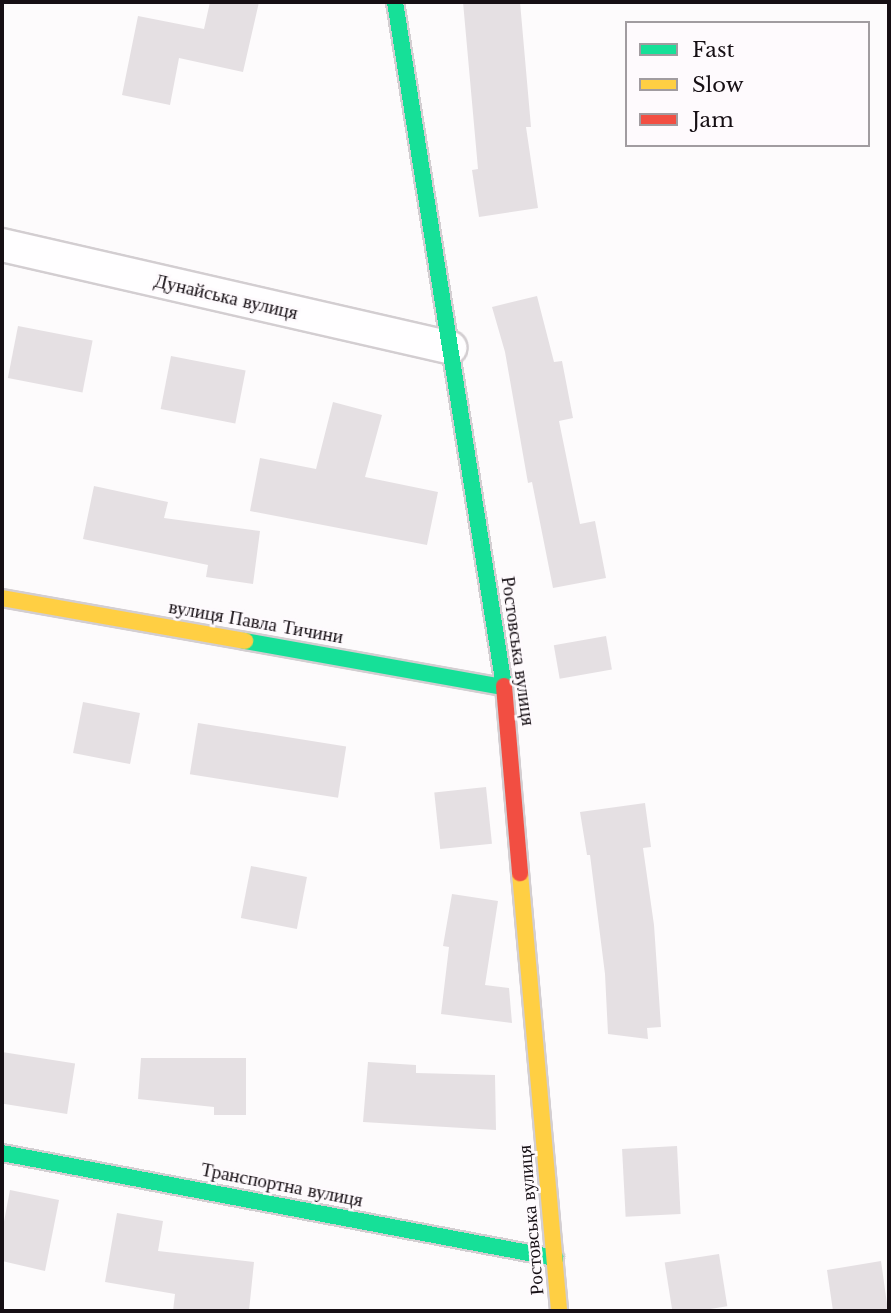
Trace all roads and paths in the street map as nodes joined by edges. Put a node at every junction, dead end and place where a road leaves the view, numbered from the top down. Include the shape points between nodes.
1 (395, 2) edge
2 (2, 245) edge
3 (450, 348) junction
4 (2, 598) edge
5 (503, 687) junction
6 (2, 1153) edge
7 (555, 1258) junction
8 (559, 1311) edge

1 - 3 street, Ростовська вулиця
2 - 3 street, Дунайська вулиця
3 - 5 street, Ростовська вулиця
4 - 5 street, вулиця Павла Тичини
5 - 7 street, Ростовська вулиця
6 - 7 street, Транспортна вулиця
7 - 8 street, Ростовська вулиця

